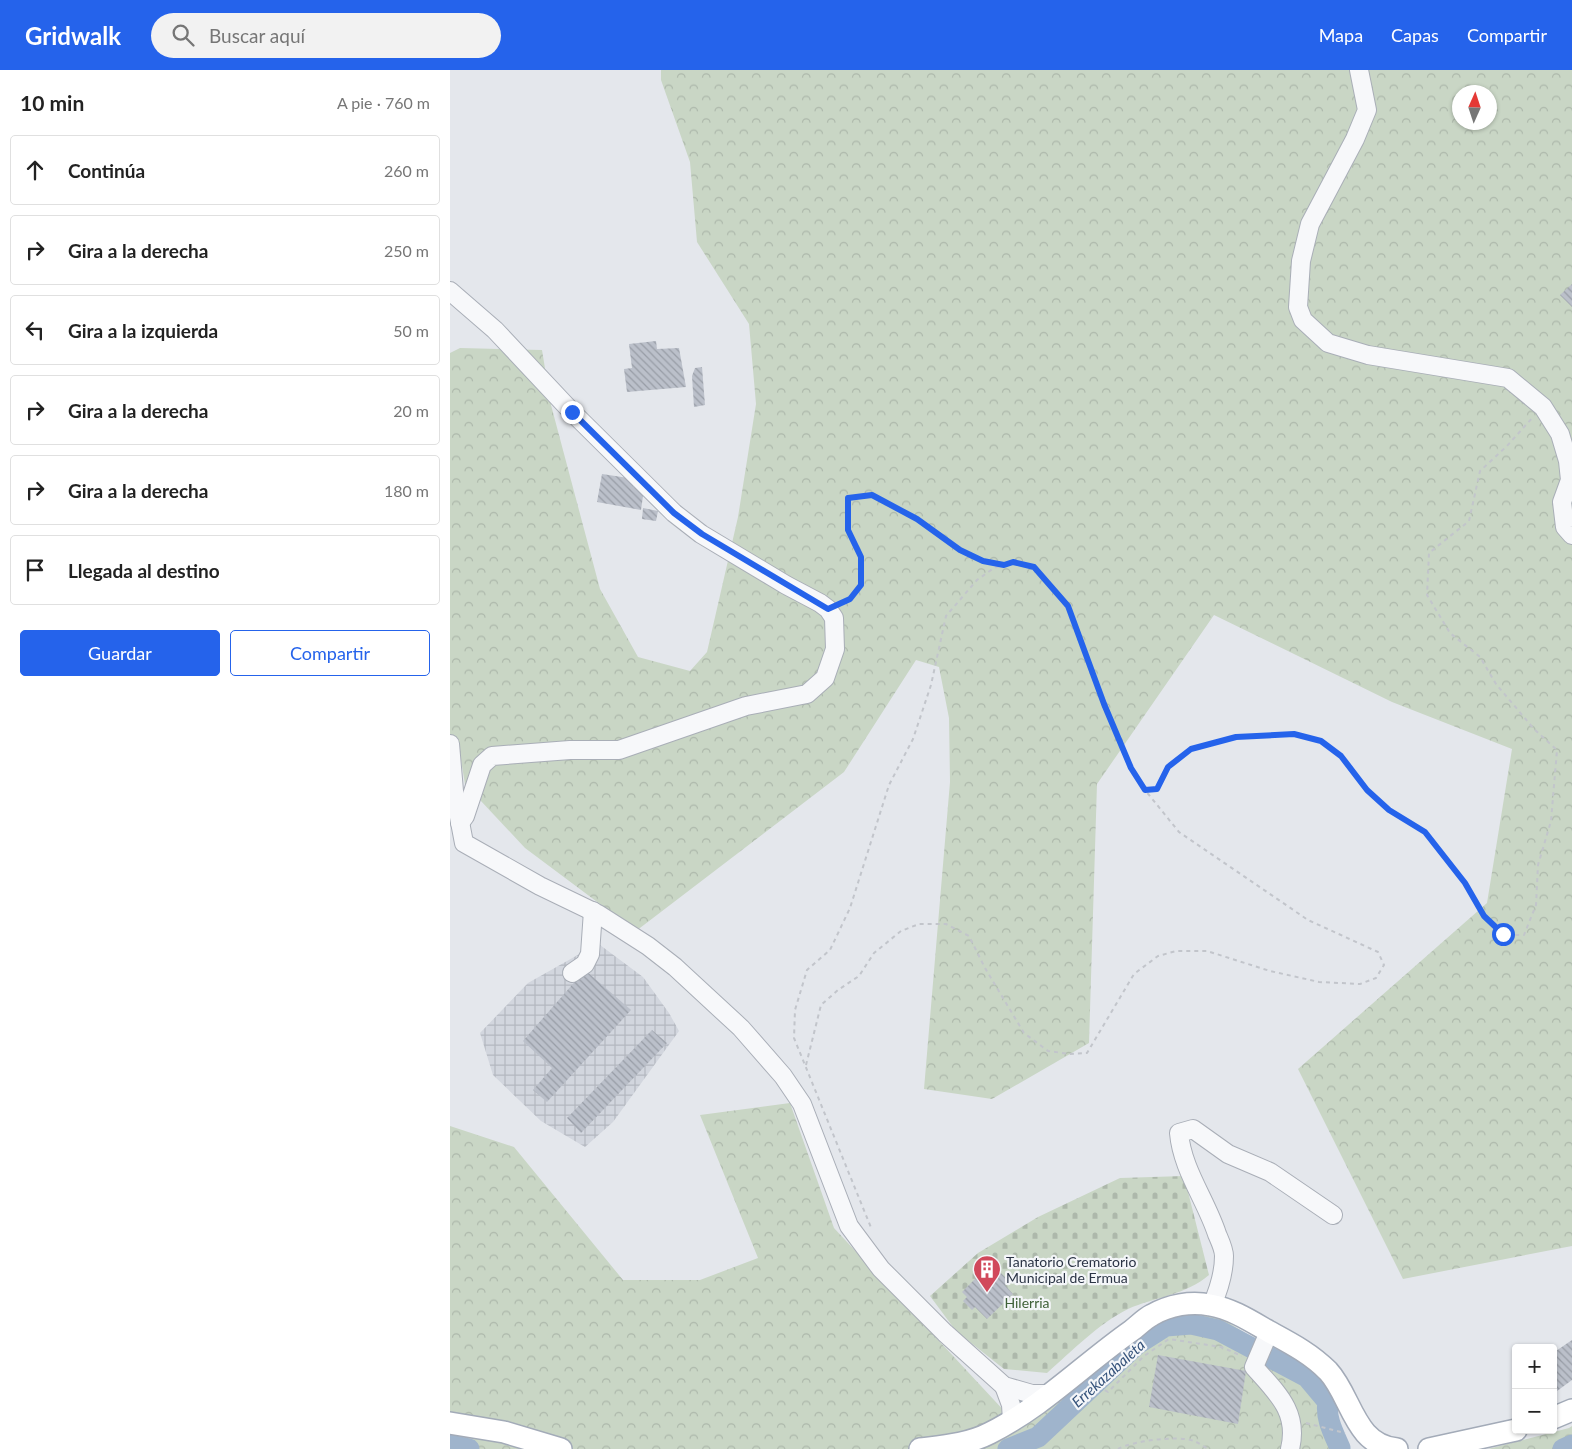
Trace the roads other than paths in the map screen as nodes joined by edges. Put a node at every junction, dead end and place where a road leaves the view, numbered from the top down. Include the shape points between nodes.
1 (1359, 70) edge
2 (450, 291) edge
3 (1572, 535) edge
4 (450, 744) edge
5 (457, 831) edge
6 (593, 911) junction
7 (572, 973) dead end
8 (1333, 1215) dead end
9 (1212, 1305) junction
10 (1267, 1337) junction
11 (1004, 1386) junction
12 (1050, 1394) junction
13 (1572, 1410) edge
14 (1557, 1416) edge
15 (1012, 1420) junction
16 (450, 1422) edge
17 (1512, 1431) edge
18 (561, 1449) edge
19 (920, 1449) edge
20 (1290, 1449) edge
21 (1397, 1449) edge
22 (1429, 1449) edge

1 - 3 street via 1367,110 1310,224 1298,307 1303,320 1328,343 1368,355 1508,378 1543,407 1560,434 1570,480 1562,502 1566,527
2 - 5 street via 495,330 674,513 702,534 828,609 834,618 835,648 825,678 807,694 746,706 618,750 492,756 482,765
4 - 5 street
5 - 6 street via 464,843 540,886
6 - 7 street via 590,954 584,964
6 - 11 street via 675,967 741,1028 783,1076 802,1104 849,1226 881,1269 945,1334
8 - 9 street via 1270,1172 1228,1154 1193,1129 1178,1133 1224,1254 1220,1286
9 - 10 main road via 1243,1315
9 - 12 main road via 1188,1303 1151,1315
10 - 20 street via 1254,1367 1286,1407 1293,1425
10 - 21 main road via 1288,1341 1319,1362 1338,1383 1363,1432 1387,1448
11 - 12 street via 1032,1394
11 - 15 street
12 - 15 main road
13 - 14 main road
15 - 19 main road via 976,1439
16 - 18 main road via 504,1432
17 - 22 main road

